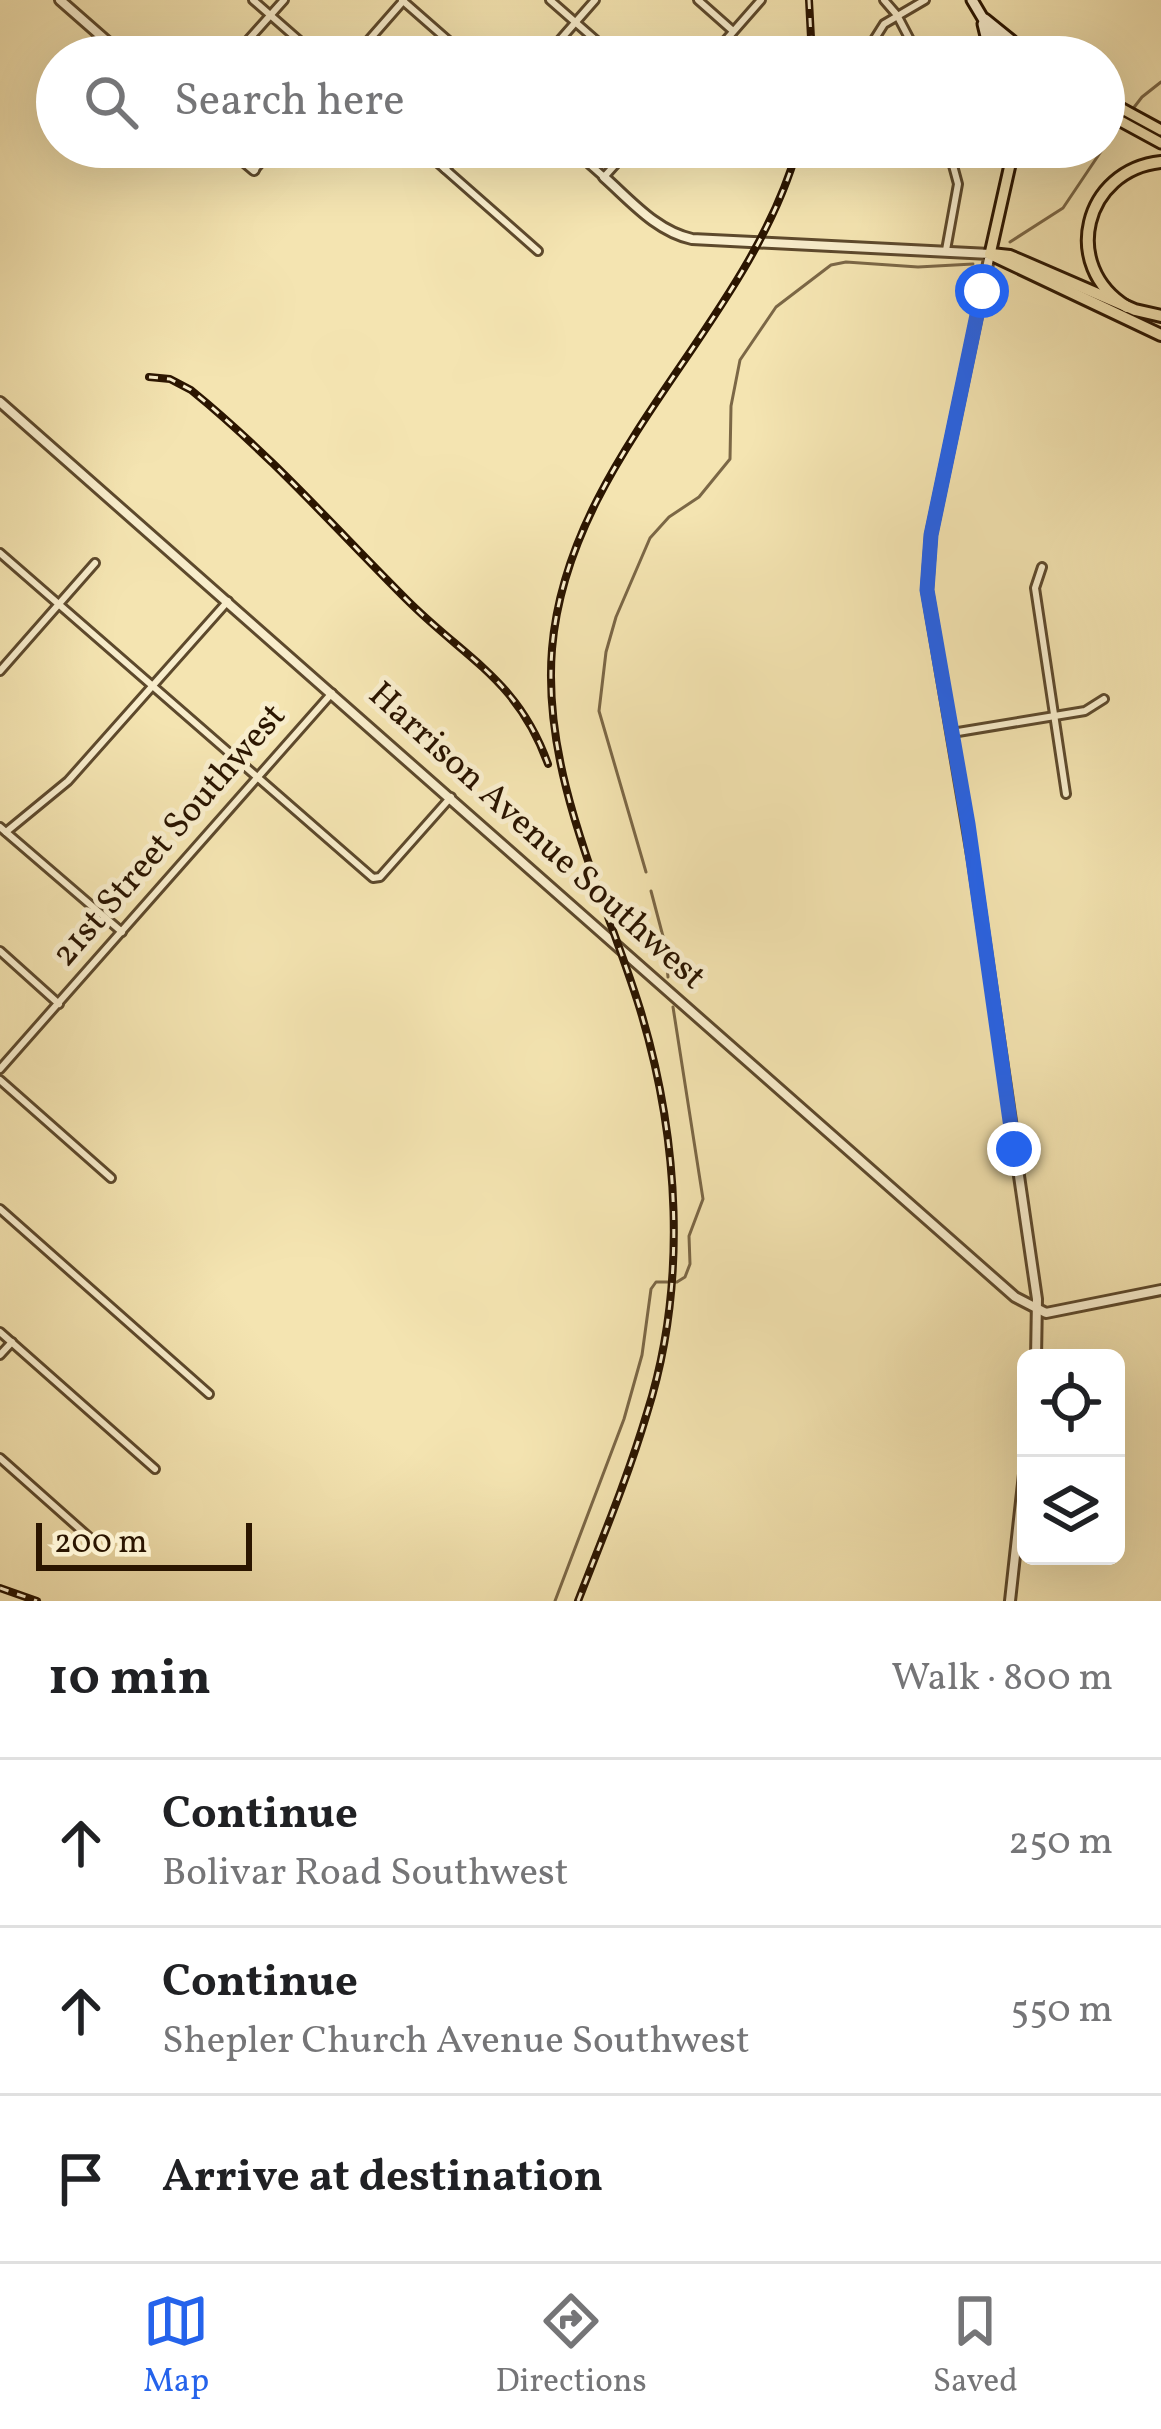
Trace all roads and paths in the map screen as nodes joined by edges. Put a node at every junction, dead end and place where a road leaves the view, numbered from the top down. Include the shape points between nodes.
1 (60, 0) edge
2 (253, 0) edge
3 (284, 0) edge
4 (403, 0) edge
5 (550, 0) edge
6 (595, 0) edge
7 (698, 0) edge
8 (761, 0) edge
9 (888, 0) edge
10 (925, 0) edge
11 (972, 0) edge
12 (271, 15) junction
13 (897, 15) junction
14 (985, 19) junction
15 (575, 22) junction
16 (734, 31) junction
17 (100, 36) edge
18 (252, 36) edge
19 (294, 36) edge
20 (371, 36) edge
21 (443, 36) edge
22 (563, 36) edge
23 (591, 36) edge
24 (730, 36) edge
25 (876, 36) edge
26 (908, 36) edge
27 (983, 36) edge
28 (995, 36) edge
29 (1006, 36) edge
30 (1125, 110) edge
31 (1125, 123) edge
32 (1161, 130) edge
33 (1161, 143) edge
34 (1161, 162) edge
35 (252, 168) edge
36 (594, 168) edge
37 (612, 168) edge
38 (954, 168) edge
39 (1009, 168) edge
40 (445, 169) edge
41 (254, 170) edge
42 (604, 177) junction
43 (946, 250) junction
44 (538, 251) dead end
45 (990, 254) junction
46 (1126, 307) junction
47 (1161, 316) edge
48 (1161, 335) edge
49 (0, 402) edge
50 (0, 553) edge
51 (95, 563) dead end
52 (1042, 567) dead end
53 (228, 601) junction
54 (58, 604) junction
55 (0, 670) edge
56 (153, 686) junction
57 (332, 693) junction
58 (1104, 699) dead end
59 (1054, 717) junction
60 (952, 734) junction
61 (257, 778) junction
62 (1066, 794) dead end
63 (451, 797) junction
64 (3, 829) edge
65 (122, 932) junction
66 (0, 951) edge
67 (59, 1004) junction
68 (0, 1069) edge
69 (0, 1080) edge
70 (111, 1178) dead end
71 (0, 1209) edge
72 (1161, 1290) edge
73 (1038, 1311) junction
74 (0, 1332) edge
75 (12, 1342) junction
76 (1036, 1349) edge
77 (0, 1355) edge
78 (209, 1394) dead end
79 (1026, 1457) edge
80 (0, 1458) edge
81 (155, 1469) dead end
82 (90, 1538) dead end
83 (1010, 1601) edge

1 - 17 street
2 - 12 street
3 - 12 street
4 - 20 street
4 - 21 street
5 - 15 street
6 - 15 street
7 - 16 street
8 - 16 street
9 - 13 street
10 - 13 street
11 - 14 main road
12 - 18 street
12 - 19 street
13 - 25 street
13 - 26 street
14 - 27 main road
14 - 28 main road
14 - 29 main road
15 - 22 street
15 - 23 street
16 - 24 street
30 - 32 main road
31 - 33 main road
34 - 46 highway via 1116,179 1088,224 1094,272
35 - 41 street
36 - 42 street
37 - 42 street
38 - 43 street
39 - 45 main road
40 - 44 street
42 - 43 street via 666,230 692,239
43 - 45 street
45 - 46 highway
45 - 48 highway
45 - 60 street via 928,559
46 - 47 highway
49 - 53 street, Harrison Avenue Southwest
50 - 54 street
51 - 54 street
52 - 59 street via 1035,588
53 - 56 street
53 - 57 street, Harrison Avenue Southwest
54 - 55 street
54 - 56 street
56 - 61 street
56 - 64 street via 60,790
57 - 61 street, 21st Street Southwest
57 - 63 street, Harrison Avenue Southwest
58 - 59 street
59 - 60 street
59 - 62 street
60 - 73 street
61 - 63 street via 376,879
61 - 65 street, 21st Street Southwest
63 - 73 street, Harrison Avenue Southwest
64 - 65 street
65 - 67 street, 21st Street Southwest
66 - 67 street
67 - 68 street, 21st Street Southwest
69 - 70 street
71 - 78 street
72 - 73 street
73 - 76 street
74 - 75 street
75 - 77 street
75 - 81 street
79 - 83 street
80 - 82 street

